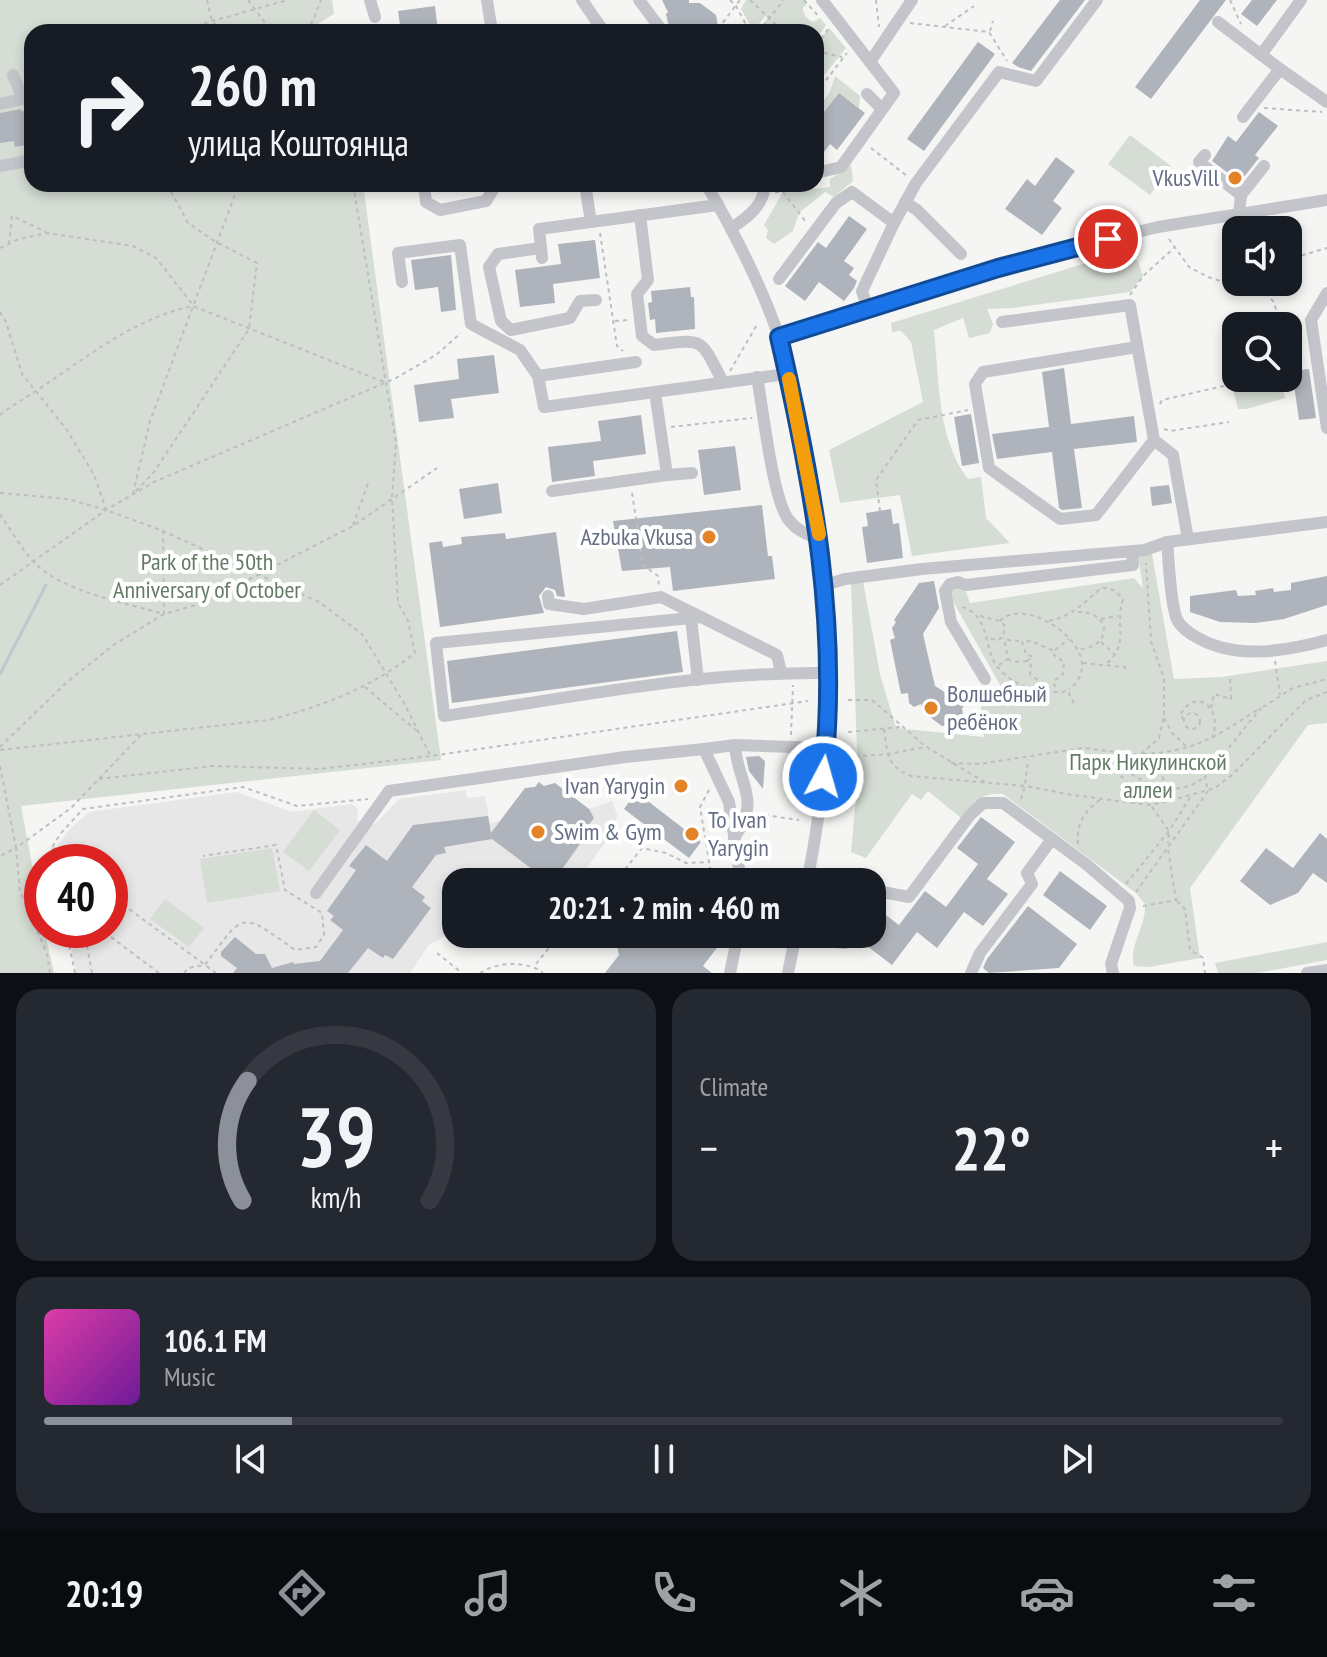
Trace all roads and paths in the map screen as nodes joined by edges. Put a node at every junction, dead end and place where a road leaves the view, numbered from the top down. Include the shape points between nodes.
1 (207, 0) edge
2 (248, 0) edge
3 (288, 0) edge
4 (321, 0) edge
5 (370, 0) edge
6 (487, 0) edge
7 (582, 0) edge
8 (639, 0) edge
9 (730, 0) edge
10 (740, 0) edge
11 (750, 0) edge
12 (782, 0) edge
13 (804, 0) edge
14 (822, 0) edge
15 (876, 0) edge
16 (912, 0) edge
17 (1097, 0) edge
18 (1301, 0) edge
19 (736, 6) junction
20 (974, 6) dead end
21 (256, 9) junction
22 (375, 17) dead end
23 (768, 19) junction
24 (212, 21) junction
25 (993, 21) dead end
26 (897, 22) junction
27 (1218, 22) dead end
28 (201, 24) edge
29 (215, 24) edge
30 (266, 24) edge
31 (311, 24) edge
32 (491, 24) edge
33 (598, 24) edge
34 (657, 24) edge
35 (722, 24) edge
36 (746, 24) edge
37 (764, 24) edge
38 (774, 24) edge
39 (944, 27) junction
40 (989, 32) junction
41 (824, 35) edge
42 (882, 45) junction
43 (846, 48) dead end
44 (824, 53) edge
45 (1002, 53) dead end
46 (1261, 55) junction
47 (844, 57) junction
48 (870, 62) junction
49 (1280, 69) junction
50 (13, 75) dead end
51 (824, 83) edge
52 (24, 94) edge
53 (867, 94) dead end
54 (24, 101) edge
55 (1327, 102) edge
56 (0, 104) edge
57 (882, 109) junction
58 (1247, 112) joint
59 (1327, 113) edge
60 (861, 140) junction
61 (1205, 155) dead end
62 (24, 162) edge
63 (0, 166) edge
64 (1264, 166) dead end
65 (824, 171) edge
66 (916, 183) junction
67 (171, 192) edge
68 (236, 192) edge
69 (354, 192) edge
70 (425, 192) edge
71 (492, 192) edge
72 (587, 192) edge
73 (711, 192) edge
74 (763, 192) edge
75 (783, 192) edge
76 (1241, 195) junction
77 (1327, 200) edge
78 (905, 202) junction
79 (718, 205) junction
80 (1239, 214) junction
81 (640, 215) junction
82 (594, 222) junction
83 (894, 223) junction
84 (731, 228) junction
85 (814, 232) junction
86 (47, 233) junction
87 (1167, 237) dead end
88 (216, 242) junction
89 (8, 246) junction
90 (1175, 247) junction
91 (0, 248) edge
92 (1327, 248) edge
93 (961, 254) dead end
94 (1303, 255) edge
95 (779, 279) dead end
96 (1222, 281) edge
97 (402, 282) dead end
98 (1327, 293) edge
99 (596, 300) dead end
100 (1130, 305) junction
101 (193, 306) junction
102 (868, 309) junction
103 (0, 312) edge
104 (629, 320) dead end
105 (614, 321) junction
106 (1002, 322) dead end
107 (758, 323) dead end
108 (471, 324) junction
109 (249, 329) junction
110 (779, 337) junction
111 (1137, 347) junction
112 (636, 362) joint
113 (787, 374) junction
114 (538, 376) junction
115 (757, 377) junction
116 (723, 382) junction
117 (385, 383) junction
118 (1222, 386) edge
119 (36, 392) junction
120 (655, 392) junction
121 (1158, 406) dead end
122 (980, 408) junction
123 (0, 415) edge
124 (753, 417) dead end
125 (1229, 422) dead end
126 (661, 428) junction
127 (1162, 428) dead end
128 (1327, 428) edge
129 (1154, 440) junction
130 (437, 468) dead end
131 (692, 473) dead end
132 (667, 475) junction
133 (630, 480) junction
134 (369, 481) dead end
135 (552, 491) dead end
136 (0, 493) edge
137 (132, 495) junction
138 (392, 497) junction
139 (106, 510) junction
140 (880, 511) dead end
141 (0, 514) edge
142 (1327, 522) edge
143 (353, 526) junction
144 (163, 531) junction
145 (819, 538) junction
146 (1188, 539) junction
147 (1167, 542) junction
148 (1138, 550) junction
149 (33, 562) junction
150 (262, 575) junction
151 (0, 585) edge
152 (825, 585) junction
153 (548, 596) dead end
154 (661, 597) junction
155 (949, 608) junction
156 (1075, 612) junction
157 (164, 614) junction
158 (977, 616) junction
159 (1119, 616) junction
160 (696, 617) junction
161 (1100, 619) junction
162 (1000, 621) junction
163 (1049, 621) junction
164 (1004, 638) junction
165 (1069, 638) junction
166 (989, 639) junction
167 (1100, 640) junction
168 (1327, 640) edge
169 (1022, 642) junction
170 (1077, 649) junction
171 (1054, 651) junction
172 (1273, 651) junction
173 (1115, 655) junction
174 (1008, 659) junction
175 (1027, 661) junction
176 (1082, 663) junction
177 (1105, 665) junction
178 (998, 666) junction
179 (788, 672) junction
180 (1125, 672) dead end
181 (829, 673) junction
182 (387, 675) junction
183 (1230, 676) dead end
184 (985, 679) dead end
185 (1327, 679) edge
186 (698, 680) junction
187 (1040, 682) junction
188 (1053, 682) junction
189 (364, 686) junction
190 (1039, 691) junction
191 (1068, 691) junction
192 (1059, 692) junction
193 (1327, 692) edge
194 (1280, 696) junction
195 (848, 700) dead end
196 (808, 701) dead end
197 (792, 703) junction
198 (1074, 704) dead end
199 (1261, 708) junction
200 (1211, 709) junction
201 (1164, 717) junction
202 (1184, 720) junction
203 (902, 727) junction
204 (884, 729) junction
205 (144, 732) junction
206 (848, 732) dead end
207 (419, 733) junction
208 (1212, 739) junction
209 (735, 745) junction
210 (925, 746) junction
211 (791, 748) junction
212 (826, 748) junction
213 (1189, 748) junction
214 (0, 749) edge
215 (704, 749) junction
216 (1119, 753) junction
217 (888, 754) junction
218 (1140, 755) junction
219 (431, 756) junction
220 (847, 757) dead end
221 (1029, 757) junction
222 (951, 763) junction
223 (1117, 764) junction
224 (0, 766) edge
225 (716, 774) junction
226 (1205, 777) junction
227 (99, 779) junction
228 (987, 783) junction
229 (1025, 786) junction
230 (1166, 789) junction
231 (1208, 791) junction
232 (1192, 795) junction
233 (385, 797) junction
234 (1102, 799) junction
235 (1169, 801) junction
236 (1150, 805) junction
237 (746, 812) junction
238 (1016, 812) junction
239 (799, 820) dead end
240 (1169, 831) junction
241 (734, 838) junction
242 (1052, 839) junction
243 (54, 844) edge
244 (1168, 847) junction
245 (16, 848) junction
246 (0, 856) edge
247 (203, 856) dead end
248 (709, 862) junction
249 (1086, 864) junction
250 (626, 868) edge
251 (710, 868) edge
252 (739, 868) edge
253 (809, 868) edge
254 (316, 893) dead end
255 (886, 893) edge
256 (1126, 900) junction
257 (1176, 900) junction
258 (128, 908) edge
259 (70, 948) edge
260 (87, 948) edge
261 (126, 948) edge
262 (549, 948) edge
263 (735, 948) edge
264 (793, 948) edge
265 (437, 953) dead end
266 (205, 965) junction
267 (534, 966) junction
268 (1327, 970) edge
269 (50, 973) edge
270 (75, 973) edge
271 (92, 973) edge
272 (159, 973) edge
273 (184, 973) edge
274 (216, 973) edge
275 (462, 973) edge
276 (480, 973) edge
277 (542, 973) edge
278 (730, 973) edge
279 (788, 973) edge
280 (971, 973) edge
281 (1113, 973) edge
282 (1205, 973) edge
283 (1307, 973) edge

1 - 24 path
2 - 21 path
3 - 21 path
4 - 31 path
5 - 22 street
6 - 32 street
7 - 33 street
8 - 34 street
9 - 19 path
10 - 19 path
11 - 23 path
12 - 23 path
13 - 41 path via 829,28
14 - 48 street
15 - 42 path
16 - 26 street
17 - 66 street via 1036,81 999,72
18 - 46 street
19 - 35 path
19 - 36 path
20 - 39 path
21 - 24 path
21 - 30 path
23 - 37 path
23 - 38 path
24 - 28 path
24 - 29 path
25 - 40 path
26 - 39 path
26 - 42 street
27 - 46 street
39 - 40 path
40 - 45 path
42 - 48 street
43 - 47 path
44 - 47 path
46 - 49 street
47 - 51 path
48 - 57 street via 894,93
49 - 55 street
49 - 58 street
50 - 52 street
53 - 57 street
54 - 56 street
57 - 60 street
58 - 59 path
60 - 65 street via 841,167
60 - 66 path
61 - 76 street via 1199,162
62 - 63 street
64 - 76 street
66 - 78 street
67 - 88 path via 188,223
68 - 88 path
69 - 117 path
70 - 71 street via 426,202 440,210 486,201
72 - 82 street
73 - 79 street
74 - 84 street via 751,215
75 - 85 path
76 - 80 street
77 - 80 street
78 - 83 street
78 - 93 street
79 - 81 street
79 - 84 street
80 - 102 street via 1045,254
81 - 82 street
81 - 116 street via 648,280 637,294 642,336 654,345 693,340 704,347
82 - 99 street via 539,229 542,253 498,254 489,267 501,321 511,330 570,318 580,301
82 - 105 path
83 - 85 street via 852,192 836,203
83 - 102 street via 862,291
84 - 110 street
85 - 95 street
86 - 89 path
86 - 89 path via 12,216
86 - 101 path via 133,246 156,258
87 - 90 path
88 - 101 path
88 - 109 path via 257,263
89 - 91 path
90 - 96 path via 1189,267
90 - 100 path via 1130,292
92 - 94 path
97 - 108 street via 398,253 460,245
98 - 128 street via 1311,320
100 - 106 street
100 - 111 street
101 - 109 path
101 - 119 path via 134,328
101 - 137 path via 150,421
102 - 110 street
103 - 119 path via 22,374
104 - 105 path
105 - 112 path via 617,346
107 - 116 path
108 - 114 street via 520,350
108 - 117 path via 436,355
109 - 117 path
109 - 137 path via 154,472
110 - 113 street
111 - 122 street via 983,372 975,384
111 - 129 street
112 - 114 street
113 - 115 street
113 - 145 street
114 - 120 street via 544,407
115 - 116 street
115 - 145 street via 776,486 787,517 801,532
116 - 120 street
117 - 137 path
117 - 138 path via 396,443
118 - 121 path via 1162,400
119 - 123 path
119 - 139 path via 94,475
120 - 126 street
122 - 129 street via 989,468 1060,519 1096,515
122 - 140 path via 918,420 876,480
124 - 126 path
125 - 127 path
126 - 132 street
129 - 146 street via 1173,455
130 - 138 path
131 - 132 street
132 - 133 street
133 - 135 street
133 - 154 path via 643,565 658,576
134 - 143 path
136 - 139 path via 68,499
137 - 139 path
138 - 143 path
138 - 182 path via 398,603 415,653
139 - 144 path
139 - 149 path
141 - 149 path
142 - 146 street
143 - 150 path
144 - 150 path
144 - 157 path
145 - 152 street
146 - 147 street
147 - 148 street
147 - 172 street via 1177,619 1190,634 1214,647
148 - 152 street via 922,569
148 - 155 street via 1133,565 950,584 945,591
148 - 201 path via 1151,641 1164,679
149 - 151 path
149 - 157 path via 77,588
150 - 157 path via 203,603
150 - 182 path via 319,602 362,634
152 - 181 street
153 - 154 street via 549,604 584,609
154 - 160 street
155 - 158 path via 963,607
155 - 184 street via 951,622
156 - 159 path via 1108,587 1123,600
156 - 161 path via 1090,612
156 - 163 path
157 - 214 path via 67,682
158 - 162 path
158 - 166 path
159 - 161 path
159 - 173 path via 1122,633
160 - 179 street via 777,655
160 - 186 street
160 - 186 street via 436,643 444,716
161 - 167 path
162 - 163 path via 1016,612
162 - 164 path
163 - 165 path
164 - 166 path
164 - 169 path
164 - 174 path
165 - 170 path
165 - 171 path
166 - 178 path
167 - 170 path via 1088,649
167 - 173 path
168 - 172 street
169 - 171 path
169 - 175 path via 1033,657
170 - 176 path
171 - 188 path via 1064,662 1063,674
172 - 194 path
173 - 177 path
174 - 175 path
174 - 178 path
175 - 187 path via 1030,674
176 - 177 path
176 - 191 path
177 - 180 path via 1125,667
178 - 190 path via 1024,687
179 - 181 street
179 - 186 street
179 - 197 path
181 - 212 street
182 - 189 path
182 - 207 path
183 - 200 path via 1231,699 1214,694
185 - 194 path
187 - 188 path
187 - 190 path
188 - 192 path
189 - 205 path via 311,710 268,720
189 - 207 path
190 - 192 path
191 - 192 path
191 - 198 path
193 - 231 path via 1306,700 1232,775
194 - 199 path
195 - 203 path via 872,700
196 - 197 path
197 - 211 path
197 - 219 path
199 - 208 path
199 - 226 path
200 - 202 path via 1195,701 1180,715
200 - 208 path via 1216,725
201 - 213 path
201 - 218 path via 1159,738
202 - 202 path via 1191,729 1200,722 1192,713
203 - 204 path
203 - 210 path
204 - 206 path
204 - 217 path
205 - 214 path
205 - 227 path
207 - 219 path
208 - 213 path
209 - 211 street
209 - 215 street
209 - 237 street via 748,792
210 - 217 path
210 - 222 path
211 - 212 street
212 - 253 street
213 - 218 path
215 - 225 street
215 - 233 street via 389,791
216 - 218 path
216 - 221 path via 1083,748
216 - 223 path
217 - 220 path
217 - 228 path via 895,769 911,776
218 - 230 path via 1161,771
219 - 227 path via 320,769 213,766
221 - 222 path
221 - 229 path
222 - 228 path
223 - 230 path via 1139,780
223 - 236 path via 1118,773
224 - 245 path
225 - 241 street via 729,802
225 - 248 path via 700,807
226 - 230 path
226 - 231 path
227 - 245 path via 71,808
228 - 229 path
229 - 234 path
229 - 238 path
230 - 235 path
231 - 232 path
231 - 244 path
232 - 235 path
232 - 240 path
233 - 243 path via 297,806 243,787 83,809
233 - 254 street
234 - 236 path
234 - 249 path via 1085,814 1077,834
235 - 236 path
236 - 240 path
237 - 239 path
237 - 241 street via 746,823
238 - 242 street
238 - 255 street via 1003,803 983,803 909,897
240 - 244 path
240 - 256 path
241 - 252 street
242 - 249 street
242 - 280 street via 1027,873 1032,884
244 - 256 path
244 - 257 path
245 - 246 path
245 - 269 path via 20,891
247 - 266 path via 276,845 285,890 322,913 324,935 316,947 295,950 256,922 244,922 233,928
248 - 250 path via 686,863 642,848
248 - 251 path
249 - 256 street
256 - 257 path
256 - 281 street
257 - 282 path via 1185,909 1190,950 1203,958
258 - 266 path
259 - 270 path
260 - 271 path
261 - 272 path
262 - 267 path
263 - 278 street
264 - 279 street
265 - 275 path
266 - 273 path
266 - 274 path
267 - 276 path via 491,966
267 - 277 path
268 - 283 street

